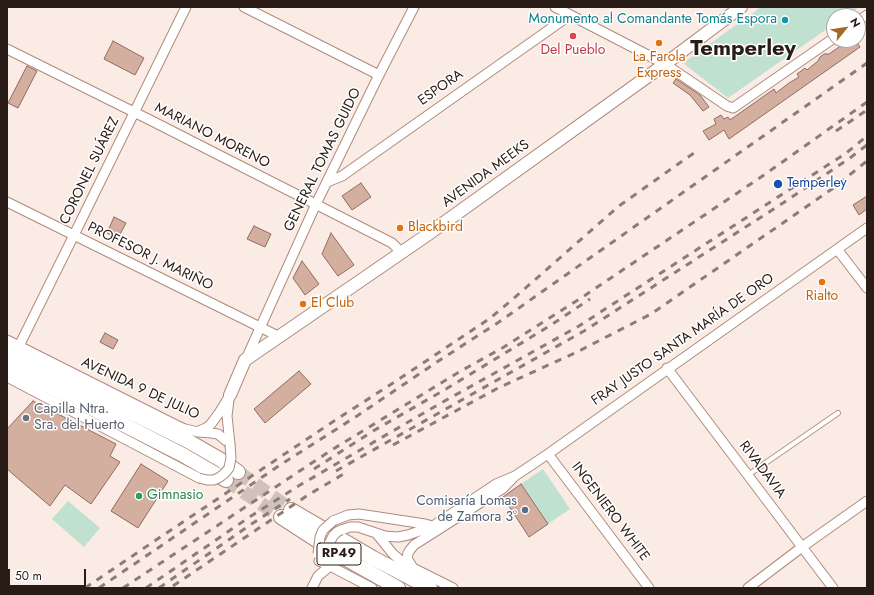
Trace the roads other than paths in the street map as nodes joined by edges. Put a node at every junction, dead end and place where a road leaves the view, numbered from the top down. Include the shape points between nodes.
1 (186, 7) edge
2 (244, 7) edge
3 (414, 7) edge
4 (555, 7) edge
5 (741, 7) edge
6 (570, 14) junction
7 (826, 44) edge
8 (7, 49) edge
9 (665, 64) junction
10 (380, 75) junction
11 (134, 113) junction
12 (327, 182) junction
13 (7, 202) edge
14 (316, 204) junction
15 (867, 228) edge
16 (74, 235) junction
17 (837, 249) junction
18 (402, 253) junction
19 (867, 288) edge
20 (260, 328) junction
21 (280, 337) junction
22 (7, 340) edge
23 (13, 349) edge
24 (245, 360) junction
25 (7, 365) edge
26 (668, 368) junction
27 (7, 377) edge
28 (230, 395) junction
29 (838, 413) dead end
30 (198, 432) junction
31 (230, 444) junction
32 (548, 454) junction
33 (238, 472) tunnel mouth
34 (748, 475) junction
35 (226, 480) tunnel mouth
36 (867, 501) edge
37 (437, 528) junction
38 (376, 532) junction
39 (802, 547) junction
40 (318, 558) junction
41 (330, 563) junction
42 (413, 568) junction
43 (318, 576) junction
44 (312, 588) edge
45 (372, 588) edge
46 (398, 588) edge
47 (430, 588) edge
48 (454, 588) edge
49 (649, 588) edge
50 (748, 588) edge
51 (833, 588) edge

1 - 11 street, CORONEL SUÁREZ
2 - 10 street
3 - 10 street, GENERAL TOMAS GUIDO
4 - 6 street
5 - 9 street, AVENIDA MEEKS
6 - 9 street
6 - 12 street, ESPORA via 342,176
7 - 9 street via 733,108
8 - 11 street, MARIANO MORENO
9 - 18 street, AVENIDA MEEKS
10 - 12 street, GENERAL TOMAS GUIDO
11 - 14 street, MARIANO MORENO
11 - 16 street, CORONEL SUÁREZ
12 - 14 street, GENERAL TOMAS GUIDO
13 - 16 street, PROFESOR J. MARIÑO
14 - 18 street, MARIANO MORENO via 392,243
14 - 20 street, GENERAL TOMAS GUIDO
15 - 17 street, FRAY JUSTO SANTA MARÍA DE ORO
16 - 20 street, PROFESOR J. MARIÑO
16 - 23 street, CORONEL SUÁREZ
17 - 19 street
17 - 26 street, FRAY JUSTO SANTA MARÍA DE ORO
18 - 21 street, AVENIDA MEEKS
20 - 21 street, PROFESOR J. MARIÑO
20 - 24 street, GENERAL TOMAS GUIDO
21 - 24 street, AVENIDA MEEKS
22 - 23 street, AVENIDA 9 DE JULIO
23 - 30 street, AVENIDA 9 DE JULIO via 176,425
23 - 33 main road via 188,441
24 - 28 street
25 - 35 main road via 183,455
26 - 32 street, FRAY JUSTO SANTA MARÍA DE ORO
26 - 34 street, RIVADAVIA
27 - 31 street, bridge via 199,478 214,480 225,473 231,458
28 - 30 street via 211,424
28 - 31 street via 227,416
29 - 34 lane
30 - 31 street, AVENIDA 9 DE JULIO via 218,434
32 - 37 street, FRAY JUSTO SANTA MARÍA DE ORO via 515,476 496,484
32 - 49 street, INGENIERO WHITE
34 - 39 street, RIVADAVIA
36 - 39 street
37 - 38 street via 392,537
37 - 40 street, bridge via 359,514 348,515 333,521 324,530 320,537
37 - 42 street, FRAY JUSTO SANTA MARÍA DE ORO via 414,545 408,553
38 - 41 street, bridge via 358,527 341,530 333,536 329,544
38 - 42 street via 393,554
39 - 50 street
39 - 51 street, RIVADAVIA
40 - 41 street
40 - 43 street
41 - 43 street
41 - 45 street
42 - 48 street
43 - 44 street
46 - 47 main road, RP49 via 342,556 286,513

